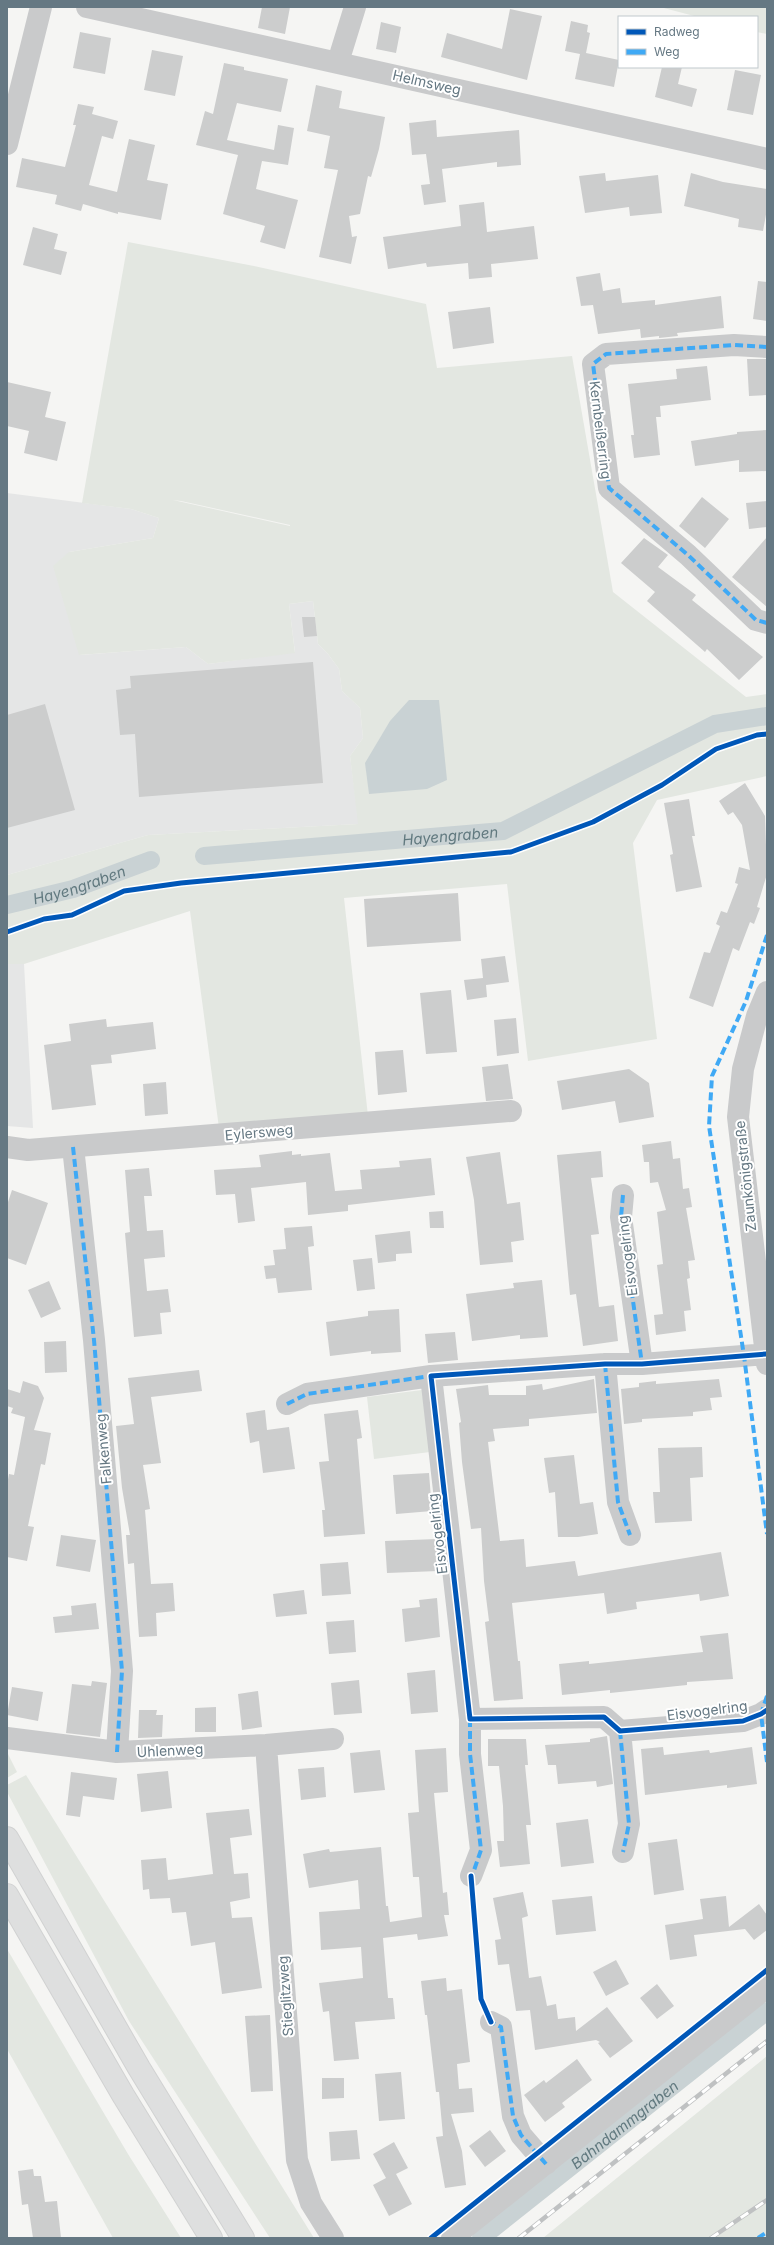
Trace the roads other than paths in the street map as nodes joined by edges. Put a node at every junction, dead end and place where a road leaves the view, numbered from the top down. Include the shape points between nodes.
1 (41, 7) edge
2 (87, 7) edge
3 (355, 7) edge
4 (338, 62) junction
5 (7, 144) edge
6 (767, 159) edge
7 (767, 347) edge
8 (767, 623) edge
9 (767, 992) edge
10 (511, 1111) dead end
11 (7, 1147) edge
12 (73, 1147) junction
13 (623, 1195) dead end
14 (766, 1359) edge
15 (605, 1364) junction
16 (642, 1364) junction
17 (431, 1376) junction
18 (286, 1404) dead end
19 (630, 1535) dead end
20 (767, 1710) edge
21 (470, 1719) junction
22 (620, 1731) junction
23 (7, 1738) edge
24 (333, 1739) dead end
25 (266, 1745) junction
26 (117, 1752) junction
27 (7, 1838) edge
28 (623, 1852) dead end
29 (471, 1876) dead end
30 (7, 1895) edge
31 (767, 1987) edge
32 (491, 2022) dead end
33 (546, 2164) junction
34 (211, 2238) edge
35 (243, 2238) edge
36 (333, 2238) edge
37 (452, 2238) edge

1 - 5 street
2 - 4 street, Helmsweg
3 - 4 street
4 - 6 street, Helmsweg
7 - 8 street, Kernbeißerring via 734,345 606,354 593,364 609,488 688,555 756,620
9 - 14 street, Zaunkönigstraße via 757,1016 743,1069 738,1117
10 - 12 street, Eylersweg
11 - 12 street, Eylersweg via 28,1150
12 - 26 street, Falkenweg via 94,1340 122,1671
13 - 16 street, Eisvogelring via 621,1217
14 - 16 street
15 - 16 street
15 - 17 street
15 - 19 street via 618,1502
17 - 18 street via 307,1394
17 - 21 street, Eisvogelring
20 - 22 street, Eisvogelring via 742,1721
21 - 22 street via 604,1717
21 - 29 street, Eisvogelring via 470,1754 481,1850
22 - 28 street via 629,1824
23 - 26 street, Uhlenweg
24 - 25 street, Uhlenweg
25 - 26 street, Uhlenweg
25 - 36 street, Stieglitzweg via 297,2160 311,2203
27 - 35 highway via 138,2068
30 - 34 highway via 123,2095
31 - 33 street
32 - 33 street via 501,2027 514,2116 521,2135
33 - 37 street

